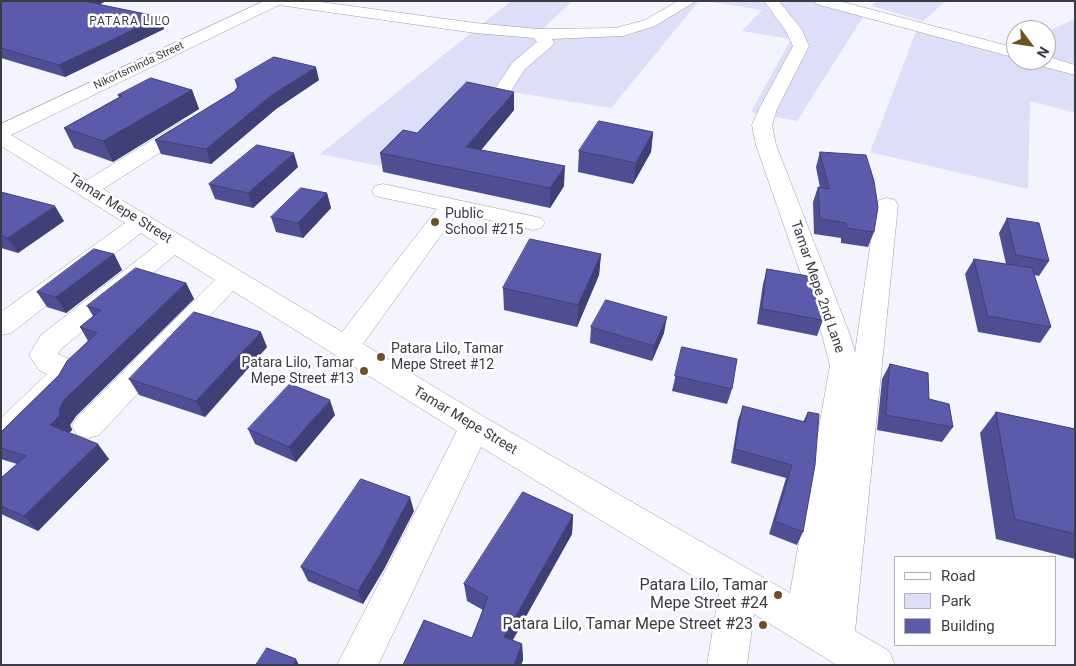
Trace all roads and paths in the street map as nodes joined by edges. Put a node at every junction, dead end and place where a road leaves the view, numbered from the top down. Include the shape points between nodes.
1 (276, 1) edge
2 (280, 1) edge
3 (689, 1) edge
4 (771, 1) edge
5 (821, 1) edge
6 (538, 34) junction
7 (1006, 50) edge
8 (1056, 65) edge
9 (1075, 70) edge
10 (505, 87) dead end
11 (207, 115) edge
12 (3, 138) edge
13 (88, 189) junction
14 (383, 191) dead end
15 (451, 205) junction
16 (887, 205) dead end
17 (141, 222) junction
18 (533, 223) dead end
19 (175, 243) junction
20 (231, 278) junction
21 (1, 326) edge
22 (345, 348) junction
23 (88, 426) dead end
24 (475, 427) junction
25 (1, 438) edge
26 (739, 584) junction
27 (804, 623) junction
28 (834, 641) junction
29 (357, 665) edge
30 (727, 665) edge
31 (875, 665) edge

1 - 12 street, Nikortsminda Street
2 - 6 street
3 - 6 street via 650,22 617,33
4 - 27 street, Tamar Mepe 2nd Lane via 794,30 801,46 762,125 766,145 844,365
5 - 7 street
6 - 10 street via 546,43 519,66
8 - 9 street
11 - 13 street
12 - 13 street, Tamar Mepe Street
13 - 17 street, Tamar Mepe Street
14 - 15 street
15 - 18 street
15 - 22 street
16 - 28 street
17 - 19 street, Tamar Mepe Street
17 - 21 street
19 - 20 street, Tamar Mepe Street
19 - 25 street via 51,342 43,355 59,368 62,374 59,381
20 - 22 street, Tamar Mepe Street
20 - 23 street
22 - 24 street, Tamar Mepe Street
24 - 26 street, Tamar Mepe Street
24 - 29 street
26 - 27 street, Tamar Mepe Street
26 - 30 street
27 - 28 street, Tamar Mepe Street
28 - 31 street, Tamar Mepe Street

